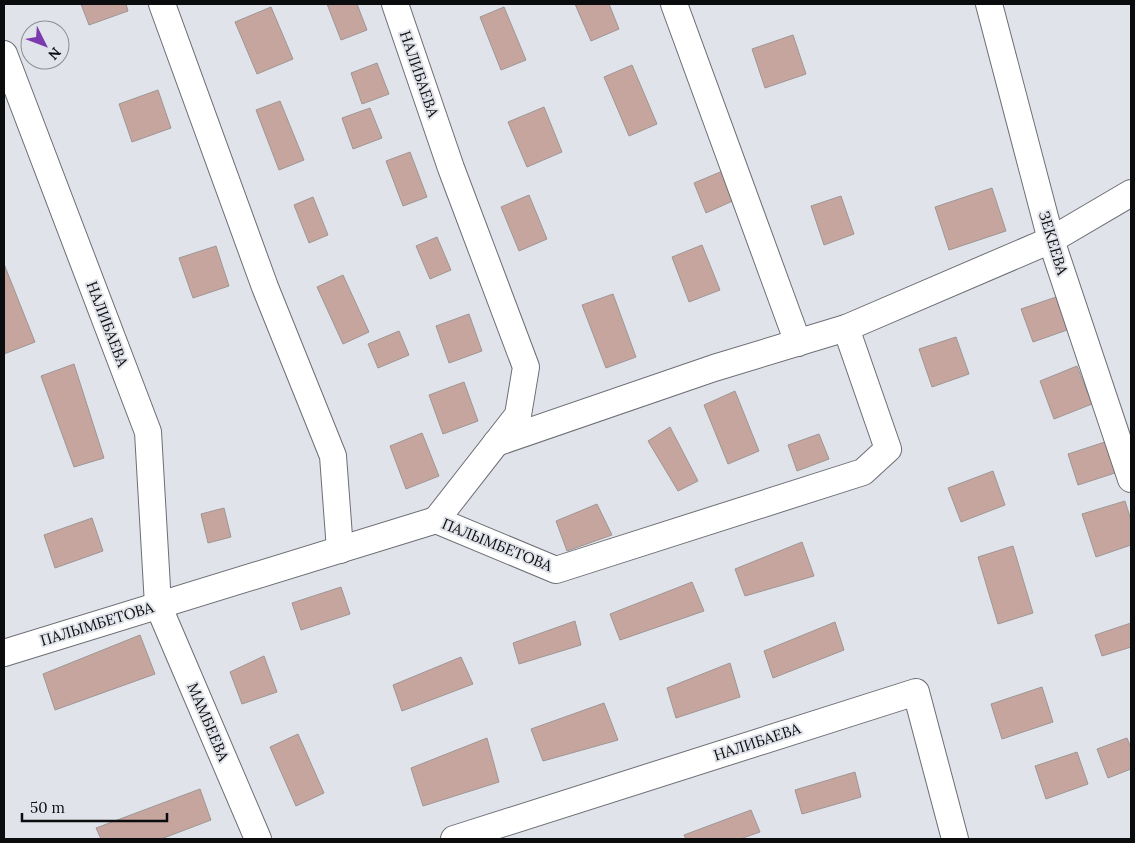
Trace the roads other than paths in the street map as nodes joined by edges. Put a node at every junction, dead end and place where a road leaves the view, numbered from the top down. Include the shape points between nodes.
1 (162, 4) edge
2 (395, 4) edge
3 (674, 4) edge
4 (989, 4) edge
5 (4, 54) edge
6 (1131, 193) edge
7 (1051, 240) junction
8 (846, 328) junction
9 (798, 343) junction
10 (496, 443) junction
11 (1131, 479) edge
12 (436, 520) junction
13 (340, 550) junction
14 (158, 605) junction
15 (4, 653) edge
16 (258, 839) edge
17 (454, 839) edge
18 (955, 839) edge

1 - 13 street via 265,287 333,456
2 - 10 street, НАЛИБАЕВА via 451,168 526,367 518,415
3 - 9 street
4 - 7 street, ЗЕКЕЕВА
5 - 14 street, НАЛИБАЕВА via 148,432
6 - 7 street
7 - 8 street
7 - 11 street, ЗЕКЕЕВА
8 - 9 street
8 - 12 street, ПАЛЫМБЕТОВА via 888,449 863,472 556,570
9 - 10 street via 714,368
10 - 12 street, НАЛИБАЕВА
12 - 13 street, ПАЛЫМБЕТОВА
13 - 14 street, ПАЛЫМБЕТОВА
14 - 15 street, ПАЛЫМБЕТОВА
14 - 16 street, МАМБЕЕВА
17 - 18 street, НАЛИБАЕВА via 916,692

